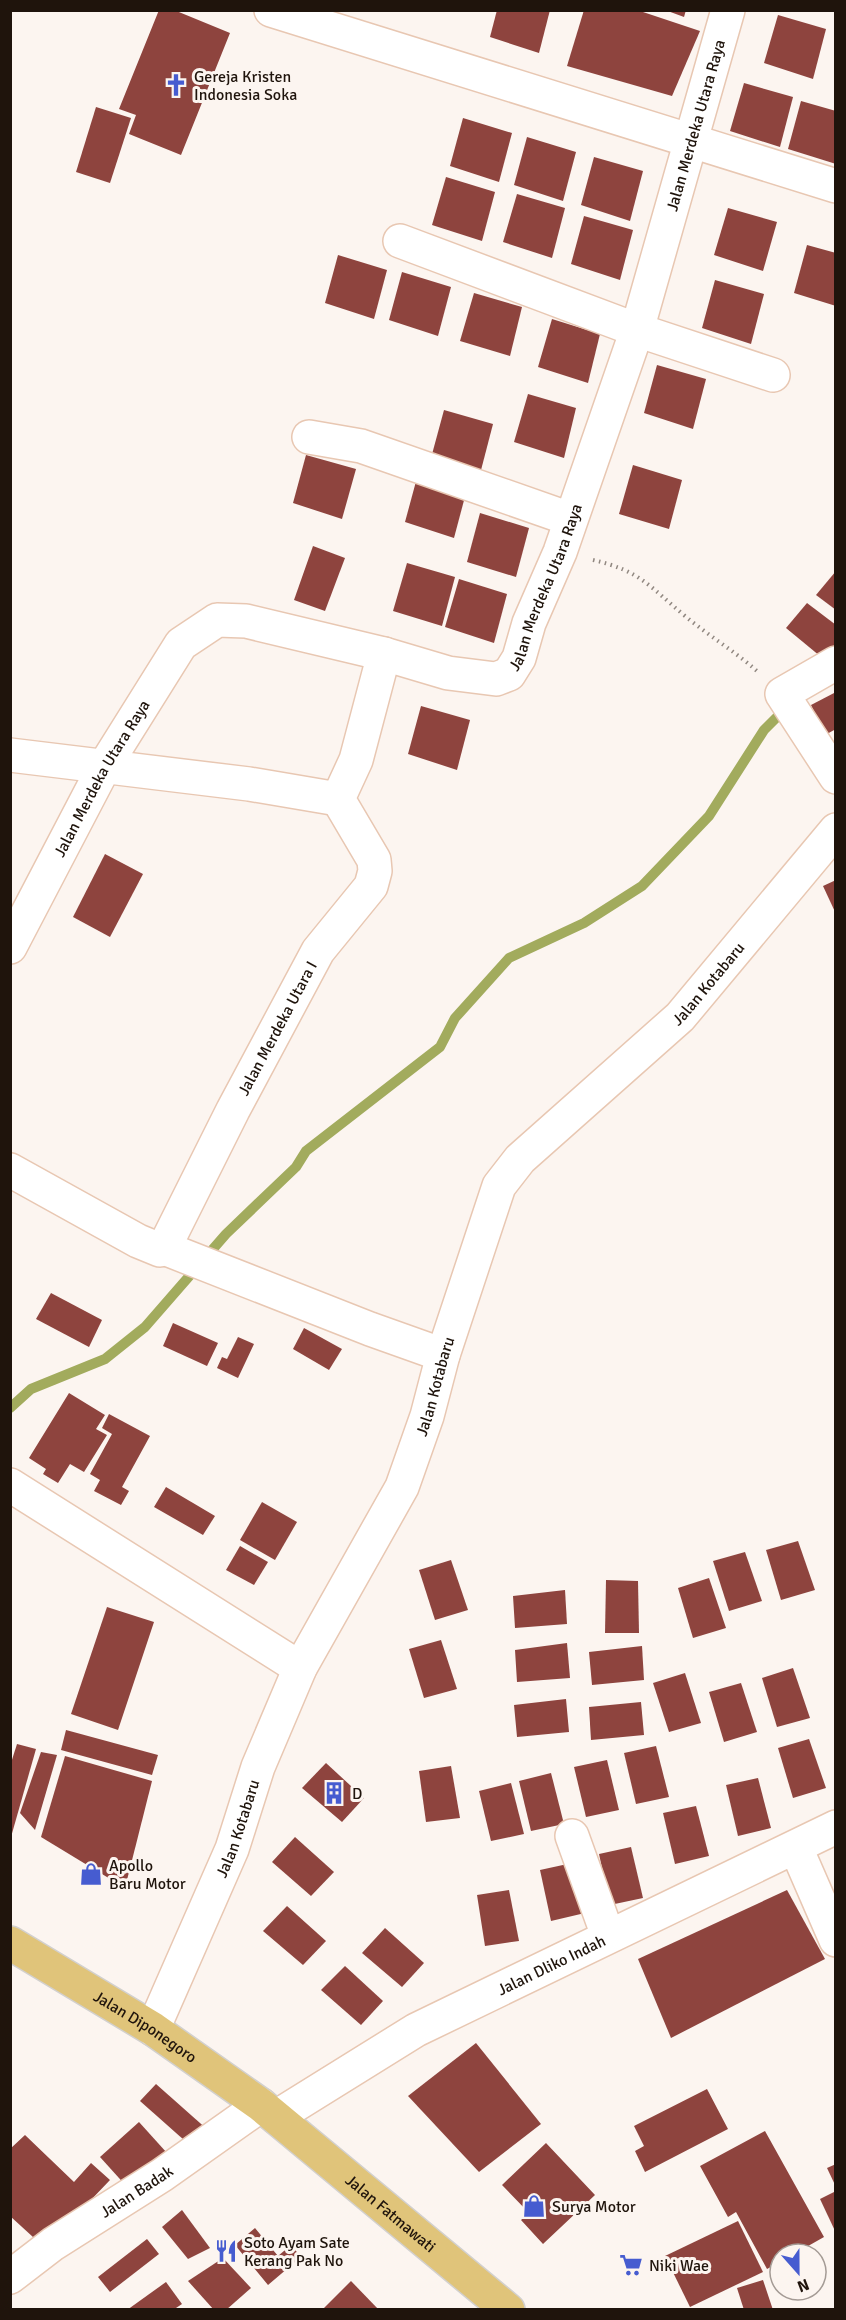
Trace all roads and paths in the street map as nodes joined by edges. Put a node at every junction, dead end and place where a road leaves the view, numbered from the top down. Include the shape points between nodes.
1 (271, 10) edge
2 (728, 10) edge
3 (690, 141) junction
4 (836, 186) edge
5 (400, 241) dead end
6 (637, 330) junction
7 (773, 375) dead end
8 (309, 437) dead end
9 (570, 519) junction
10 (560, 552) junction
11 (384, 654) junction
12 (836, 663) edge
13 (788, 703) junction
14 (10, 754) edge
15 (104, 766) junction
16 (836, 777) edge
17 (338, 799) junction
18 (836, 830) edge
19 (10, 947) edge
20 (10, 1170) edge
21 (176, 1252) junction
22 (443, 1355) junction
23 (10, 1485) edge
24 (300, 1668) junction
25 (836, 1827) edge
26 (572, 1836) dead end
27 (796, 1848) junction
28 (608, 1936) junction
29 (836, 1940) edge
30 (10, 1943) edge
31 (153, 2029) junction
32 (268, 2111) junction
33 (10, 2277) edge
34 (508, 2310) edge

1 - 3 street
2 - 3 street, Jalan Merdeka Utara Raya
3 - 4 street
3 - 6 street, Jalan Merdeka Utara Raya
5 - 6 street
6 - 7 street
6 - 9 street, Jalan Merdeka Utara Raya
8 - 9 street via 361,446
9 - 10 street, Jalan Merdeka Utara Raya
10 - 11 street, Jalan Merdeka Utara Raya via 529,623 519,658 509,674 496,679 448,673
10 - 13 path via 614,565 642,578 754,669
11 - 15 street, Jalan Merdeka Utara Raya via 246,621 217,620 181,644
11 - 17 street via 356,760
12 - 13 street
13 - 16 street
14 - 15 street
15 - 17 street
15 - 19 street, Jalan Merdeka Utara Raya
17 - 21 street, Jalan Merdeka Utara I via 374,860 371,886 318,951 233,1110
18 - 22 street, Jalan Kotabaru via 680,1017 520,1159 499,1186
20 - 21 street via 138,1240
21 - 22 street
22 - 24 street, Jalan Kotabaru via 402,1486
23 - 24 street
24 - 31 street, Jalan Kotabaru via 258,1767 232,1849
25 - 27 street, Jalan Dliko Indah
26 - 28 street
27 - 28 street, Jalan Dliko Indah
27 - 29 street
28 - 32 street, Jalan Dliko Indah via 416,2030
30 - 31 main road, Jalan Diponegoro
31 - 32 main road, Jalan Diponegoro
32 - 33 street, Jalan Badak via 53,2244
32 - 34 main road, Jalan Fatmawati

